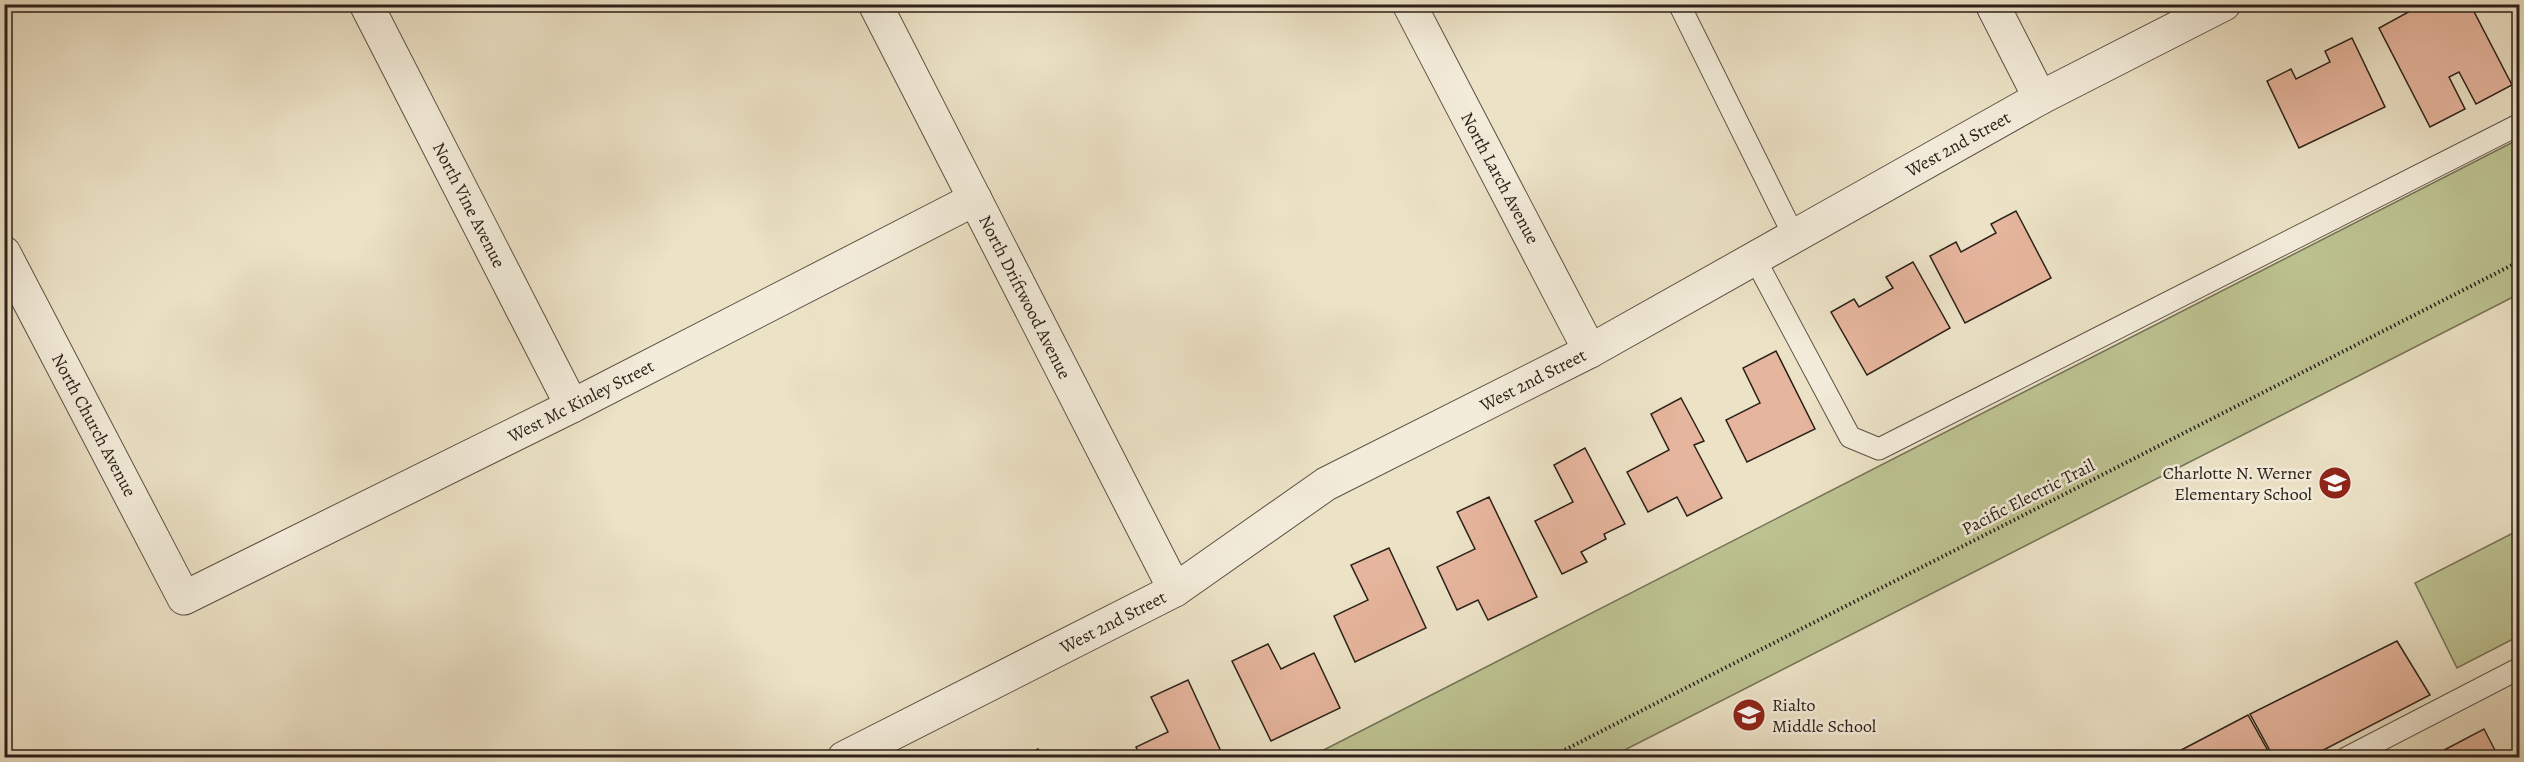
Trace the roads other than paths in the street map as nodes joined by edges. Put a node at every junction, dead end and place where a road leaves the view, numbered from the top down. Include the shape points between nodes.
1 (366, 4) edge
2 (875, 4) edge
3 (1409, 4) edge
4 (1678, 4) edge
5 (1992, 4) edge
6 (2224, 4) edge
7 (2040, 98) junction
8 (2520, 124) edge
9 (975, 199) junction
10 (1794, 237) junction
11 (4, 253) edge
12 (1755, 259) junction
13 (1590, 351) junction
14 (572, 406) junction
15 (1175, 590) junction
16 (184, 598) joint
17 (2520, 668) edge
18 (844, 758) edge
19 (2346, 758) edge

1 - 14 street, North Vine Avenue
2 - 9 street, North Driftwood Avenue
3 - 13 street, North Larch Avenue
4 - 10 lane
5 - 7 street
6 - 7 street, West 2nd Street
7 - 10 street, West 2nd Street
8 - 12 lane via 1879,449 1850,436
9 - 14 street, West Mc Kinley Street
9 - 15 street, North Driftwood Avenue
10 - 12 street, West 2nd Street
11 - 16 street, North Church Avenue
12 - 13 street, West 2nd Street
13 - 15 street, West 2nd Street via 1326,484
14 - 16 street, West Mc Kinley Street
15 - 18 street, West 2nd Street
17 - 19 lane

